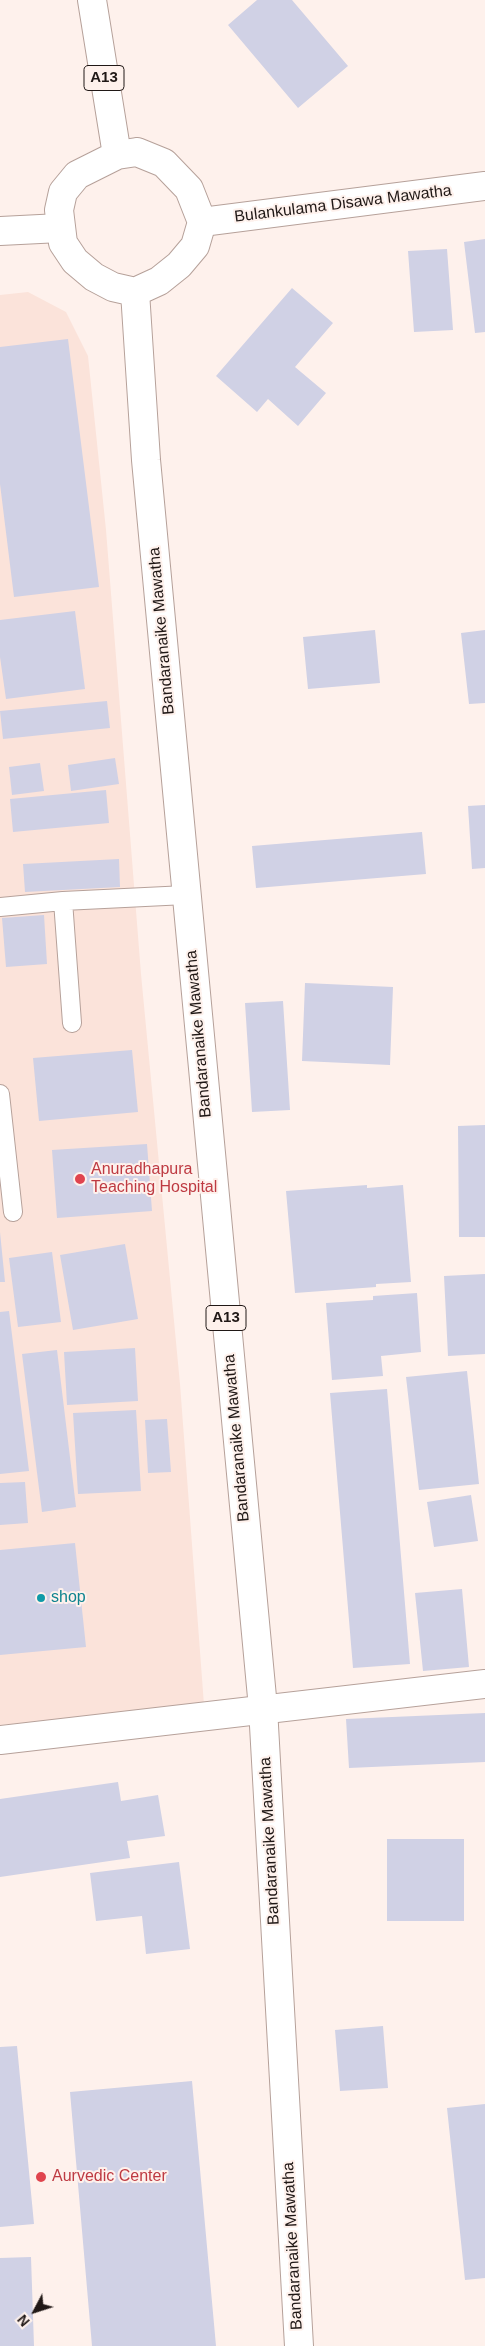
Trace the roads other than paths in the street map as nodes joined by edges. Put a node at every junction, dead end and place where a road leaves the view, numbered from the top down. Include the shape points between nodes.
1 (92, 0) edge
2 (117, 155) junction
3 (485, 186) edge
4 (202, 222) junction
5 (60, 228) junction
6 (0, 231) edge
7 (135, 292) junction
8 (186, 895) junction
9 (63, 901) junction
10 (0, 907) edge
11 (72, 1023) dead end
12 (0, 1094) edge
13 (13, 1212) dead end
14 (485, 1684) edge
15 (262, 1708) junction
16 (0, 1740) edge
17 (299, 2346) edge

1 - 2 main road, A13
2 - 4 main road via 137,152 164,163 189,189
2 - 5 main road via 76,174 63,192
3 - 4 main road, Bulankulama Disawa Mawatha
4 - 7 main road via 195,246 180,265 159,281
5 - 6 main road
5 - 7 main road via 63,243 75,260 113,287
7 - 8 main road, Bandaranaike Mawatha / A13 via 146,460
8 - 9 lane
8 - 15 main road, Bandaranaike Mawatha / A13
9 - 10 lane
9 - 11 lane
12 - 13 lane
14 - 15 main road
15 - 16 main road
15 - 17 main road, Bandaranaike Mawatha / A13

